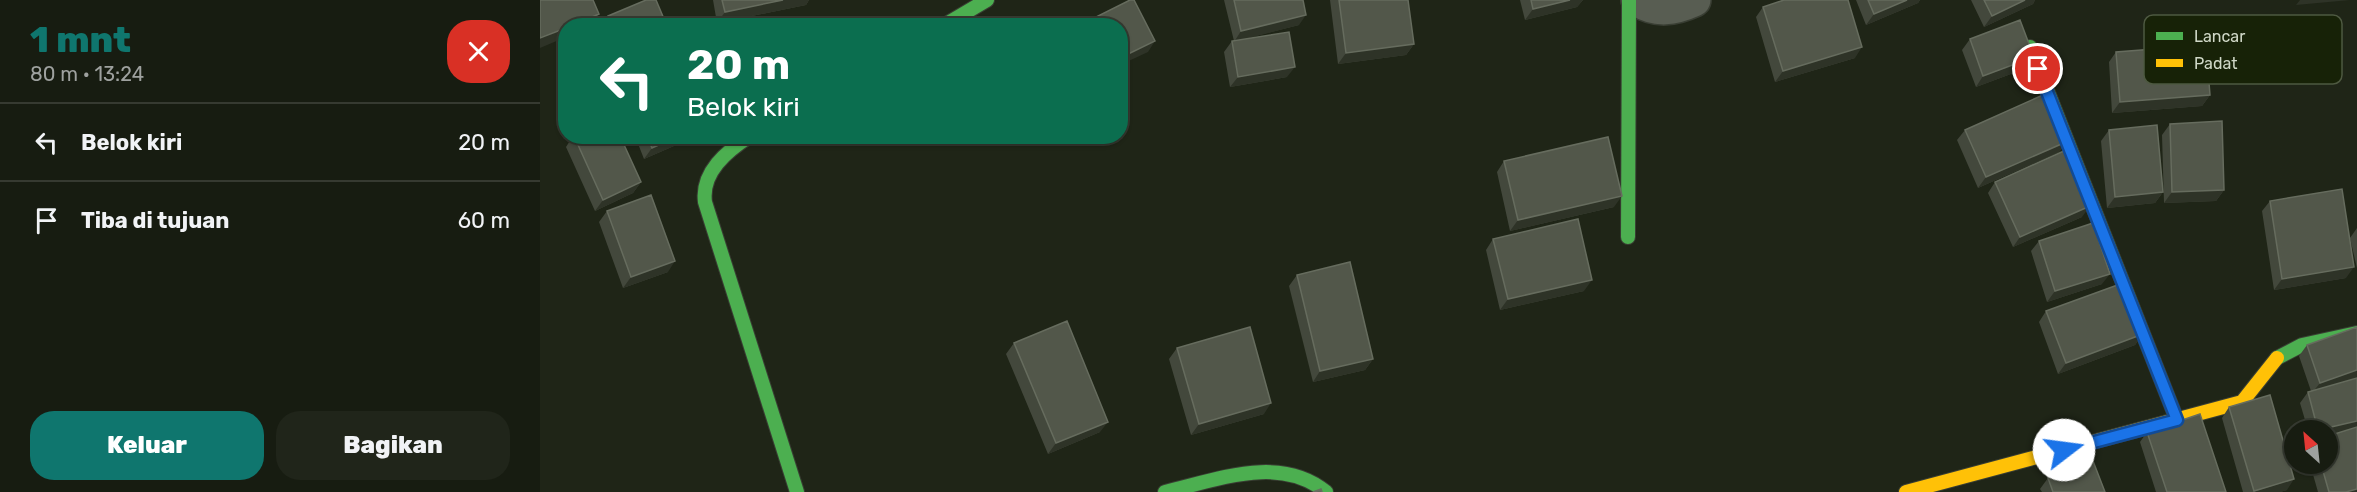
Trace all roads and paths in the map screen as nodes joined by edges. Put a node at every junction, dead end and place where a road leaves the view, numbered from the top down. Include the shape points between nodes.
1 (987, 0) edge
2 (1629, 0) edge
3 (1638, 0) edge
4 (1694, 0) edge
5 (957, 18) edge
6 (2030, 47) edge
7 (737, 144) edge
8 (1628, 237) dead end
9 (2357, 333) edge
10 (2177, 420) junction
11 (797, 492) edge
12 (1165, 492) edge
13 (1326, 492) edge
14 (1906, 492) edge

1 - 5 street
2 - 8 street
3 - 4 street via 1650,7 1667,9
6 - 10 street
7 - 11 street via 715,166 703,192
9 - 10 street via 2296,347 2276,359 2242,402
10 - 14 street
12 - 13 street via 1262,472 1293,474

